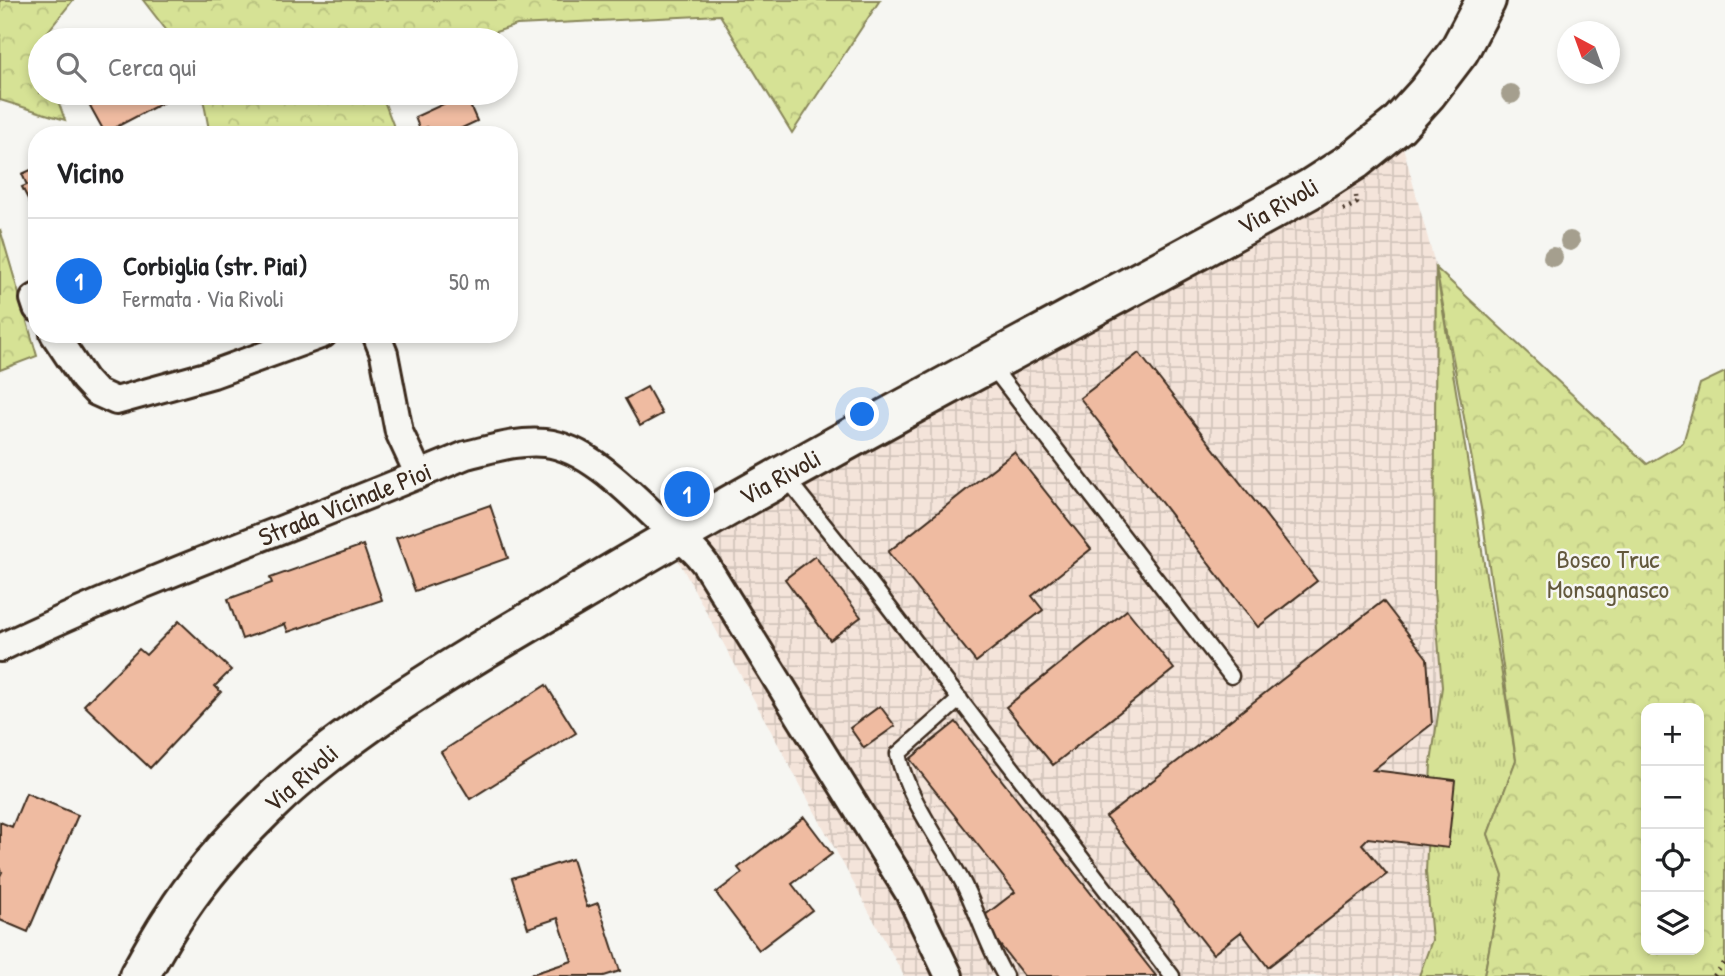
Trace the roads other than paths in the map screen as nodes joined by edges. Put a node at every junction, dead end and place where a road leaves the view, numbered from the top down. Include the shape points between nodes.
1 (1486, 0) edge
2 (60, 343) edge
3 (298, 343) edge
4 (380, 343) edge
5 (989, 363) junction
6 (783, 474) junction
7 (419, 475) junction
8 (675, 535) junction
9 (0, 648) edge
10 (1231, 676) dead end
11 (960, 699) junction
12 (139, 976) edge
13 (949, 976) edge
14 (1005, 976) edge
15 (1172, 976) edge

1 - 5 street, Via Rivoli via 1459,51 1427,93 1398,125 1355,160
2 - 3 street via 96,392 116,401 213,374
4 - 7 street via 399,432
5 - 6 street, Via Rivoli
5 - 10 lane
6 - 8 street, Via Rivoli
6 - 11 lane
7 - 8 street, Strada Vicinale Pioi via 466,455 523,442 548,443 571,449 596,464
7 - 9 street, Strada Vicinale Pioi via 136,587
8 - 12 street, Via Rivoli via 466,659 312,765 202,877
8 - 13 street, Strada Vicinale Pioi via 706,565 909,893
11 - 14 lane via 898,754 902,772 963,884
11 - 15 lane

